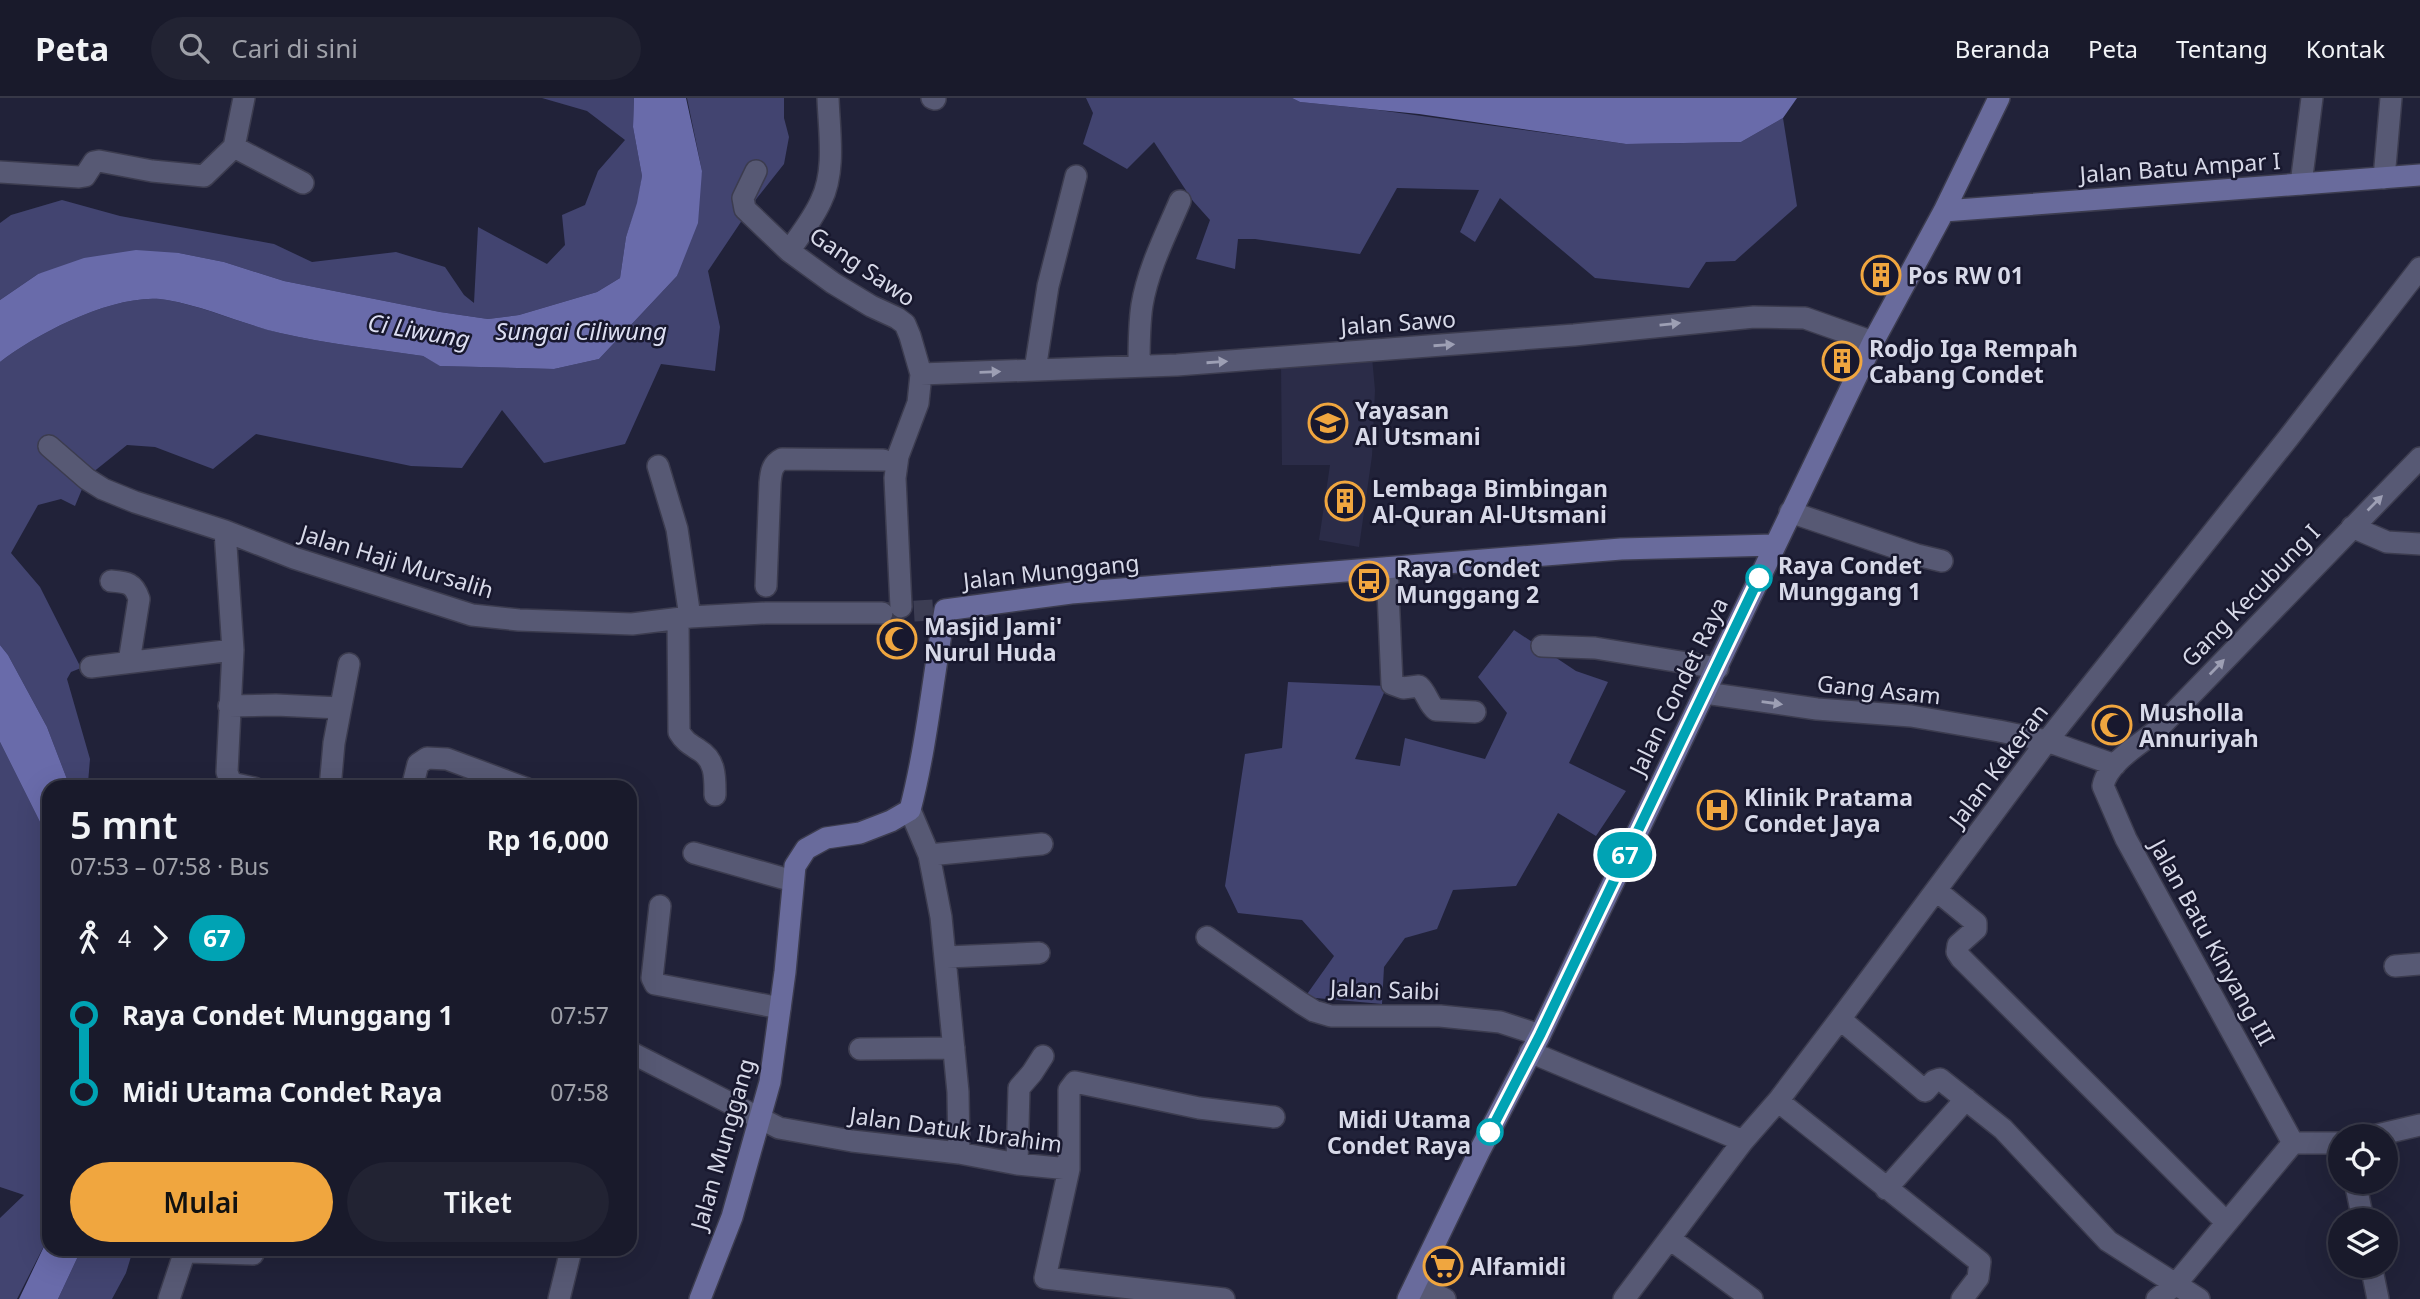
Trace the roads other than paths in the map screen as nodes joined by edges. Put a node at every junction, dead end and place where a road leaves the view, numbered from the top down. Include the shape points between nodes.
1 (244, 98) edge
2 (828, 98) edge
3 (1999, 98) edge
4 (2312, 98) edge
5 (2391, 98) edge
6 (234, 146) junction
7 (0, 172) edge
8 (756, 172) dead end
9 (2420, 174) edge
10 (1076, 176) dead end
11 (2384, 178) junction
12 (303, 183) dead end
13 (2301, 184) junction
14 (1180, 201) dead end
15 (1944, 211) junction
16 (789, 251) junction
17 (2420, 268) edge
18 (1873, 342) junction
19 (1139, 366) junction
20 (1035, 370) junction
21 (922, 374) junction
22 (49, 446) dead end
23 (2420, 458) edge
24 (883, 460) dead end
25 (658, 466) dead end
26 (1790, 512) junction
27 (2352, 527) junction
28 (225, 531) junction
29 (2420, 544) edge
30 (1774, 545) junction
31 (1942, 561) dead end
32 (1387, 568) junction
33 (111, 581) dead end
34 (766, 599) junction
35 (892, 610) joint
36 (684, 618) junction
37 (1542, 646) dead end
38 (233, 650) junction
39 (129, 662) junction
40 (349, 664) dead end
41 (91, 667) dead end
42 (1718, 668) junction
43 (1705, 693) junction
44 (229, 706) junction
45 (340, 708) junction
46 (1475, 712) dead end
47 (2047, 741) junction
48 (2115, 765) junction
49 (229, 780) edge
50 (331, 780) edge
51 (414, 780) edge
52 (503, 780) edge
53 (715, 795) dead end
54 (910, 810) junction
55 (1042, 844) dead end
56 (694, 853) dead end
57 (929, 855) junction
58 (793, 881) junction
59 (1937, 891) junction
60 (660, 906) dead end
61 (1206, 937) dead end
62 (1039, 953) dead end
63 (947, 957) junction
64 (2420, 964) edge
65 (2395, 967) dead end
66 (779, 1008) junction
67 (1840, 1019) junction
68 (1535, 1043) junction
69 (859, 1048) dead end
70 (954, 1048) junction
71 (637, 1056) edge
72 (1043, 1056) dead end
73 (1966, 1099) junction
74 (1778, 1101) junction
75 (1274, 1117) dead end
76 (760, 1121) junction
77 (2420, 1125) edge
78 (2398, 1130) edge
79 (1743, 1141) junction
80 (2293, 1143) junction
81 (2328, 1143) edge
82 (958, 1153) junction
83 (1017, 1164) junction
84 (1069, 1169) junction
85 (1886, 1189) junction
86 (2227, 1222) junction
87 (1670, 1239) junction
88 (183, 1256) edge
89 (570, 1256) edge
90 (1045, 1278) junction
91 (2374, 1278) edge
92 (2175, 1285) junction
93 (1412, 1292) edge
94 (169, 1299) edge
95 (559, 1299) edge
96 (700, 1299) edge
97 (1042, 1299) edge
98 (1224, 1299) edge
99 (1445, 1299) edge
100 (1624, 1299) edge
101 (1752, 1299) edge
102 (1962, 1299) edge
103 (2157, 1299) edge
104 (2199, 1299) edge
105 (2378, 1299) edge

1 - 6 street
2 - 16 street, Gang Sawo via 826,187
3 - 15 street, Jalan Condet Raya
4 - 13 street
5 - 11 street
6 - 7 street via 204,176 99,161 79,177
6 - 12 street
8 - 16 street via 743,198 744,209
9 - 11 street, Jalan Batu Ampar I
10 - 20 street via 1048,286
11 - 13 street, Jalan Batu Ampar I
13 - 15 street, Jalan Batu Ampar I
14 - 19 street via 1145,290
15 - 18 street, Jalan Condet Raya
16 - 21 street, Gang Sawo via 833,283 905,324
17 - 47 street, Jalan Kekeran
19 -> 18 street, Jalan Sawo via 1574,335 1754,317 1805,318
18 - 26 street, Jalan Condet Raya
19 - 20 street, Jalan Sawo
21 -> 20 street, Jalan Sawo
21 - 35 street, Gang Sawo via 895,478
22 - 28 street, Jalan Haji Mursalih via 103,489
27 -> 23 street, Gang Kecubung I
24 - 34 street via 776,462
25 - 36 street via 677,529
26 - 30 street, Jalan Condet Raya
26 - 31 street
27 - 29 street via 2387,542
48 -> 27 street, Gang Kecubung I via 2156,731
28 - 36 street, Jalan Haji Mursalih via 472,615 632,624
28 - 38 street
30 - 32 street, Jalan Munggang via 1621,550
30 - 42 street, Jalan Condet Raya
32 - 46 street via 1392,684 1419,686 1436,710
32 - 54 street, Jalan Munggang via 1071,593 939,610 920,771
33 - 39 street via 128,582 139,598
34 - 35 street, Jalan Haji Mursalih
34 - 36 street, Jalan Haji Mursalih
36 - 53 street via 679,732 685,743 708,757 715,774
37 - 42 street via 1595,648
38 - 39 street
38 - 44 street
39 - 41 street
40 - 45 street
42 - 43 street, Jalan Condet Raya
43 -> 47 street, Gang Asam via 1911,716
43 - 68 street, Jalan Condet Raya
44 - 45 street
44 - 49 street
45 - 50 street
47 - 48 street, Gang Asam
47 - 59 street, Jalan Kekeran
48 - 80 street, Jalan Batu Kinyang III via 2104,786 2126,839
51 - 52 street via 418,764 427,758 447,759
54 - 57 street
54 - 58 street, Jalan Munggang via 891,821 826,838 806,849 795,866
55 - 57 street
56 - 58 street
57 - 63 street
58 - 66 street, Jalan Munggang
59 - 67 street, Jalan Kekeran
59 - 86 street via 1976,923 1976,929 1958,945 1961,958
60 - 66 street via 655,984
61 - 68 street, Jalan Saibi via 1308,1007 1331,1016 1500,1022
62 - 63 street
63 - 70 street
64 - 65 street
66 - 76 street, Jalan Munggang
67 - 73 street via 1925,1091 1940,1079
67 - 74 street, Jalan Kekeran
68 - 79 street, Jalan Saibi
68 - 93 street, Jalan Condet Raya
69 - 70 street
70 - 82 street
71 - 76 street, Jalan Datuk Ibrahim
72 - 83 street via 1019,1088
73 - 85 street
73 - 92 street via 2003,1129 2108,1241
74 - 79 street, Jalan Kekeran
74 - 85 street
75 - 84 street via 1199,1108 1075,1082 1069,1090
76 - 82 street, Jalan Datuk Ibrahim via 852,1141
76 - 96 street, Jalan Munggang via 732,1217
77 - 78 street
79 - 87 street, Jalan Kekeran
80 - 81 street
80 - 86 street
82 - 83 street, Jalan Datuk Ibrahim
83 - 84 street, Jalan Datuk Ibrahim
84 - 90 street, Jalan Datuk Ibrahim
85 - 102 street via 1980,1262 1978,1278
86 - 92 street
87 - 100 street, Jalan Kekeran
87 - 101 street
88 - 94 street
89 - 95 street
90 - 97 street, Jalan Datuk Ibrahim
90 - 98 street
91 - 105 street
92 - 103 street
92 - 104 street
93 - 99 street

